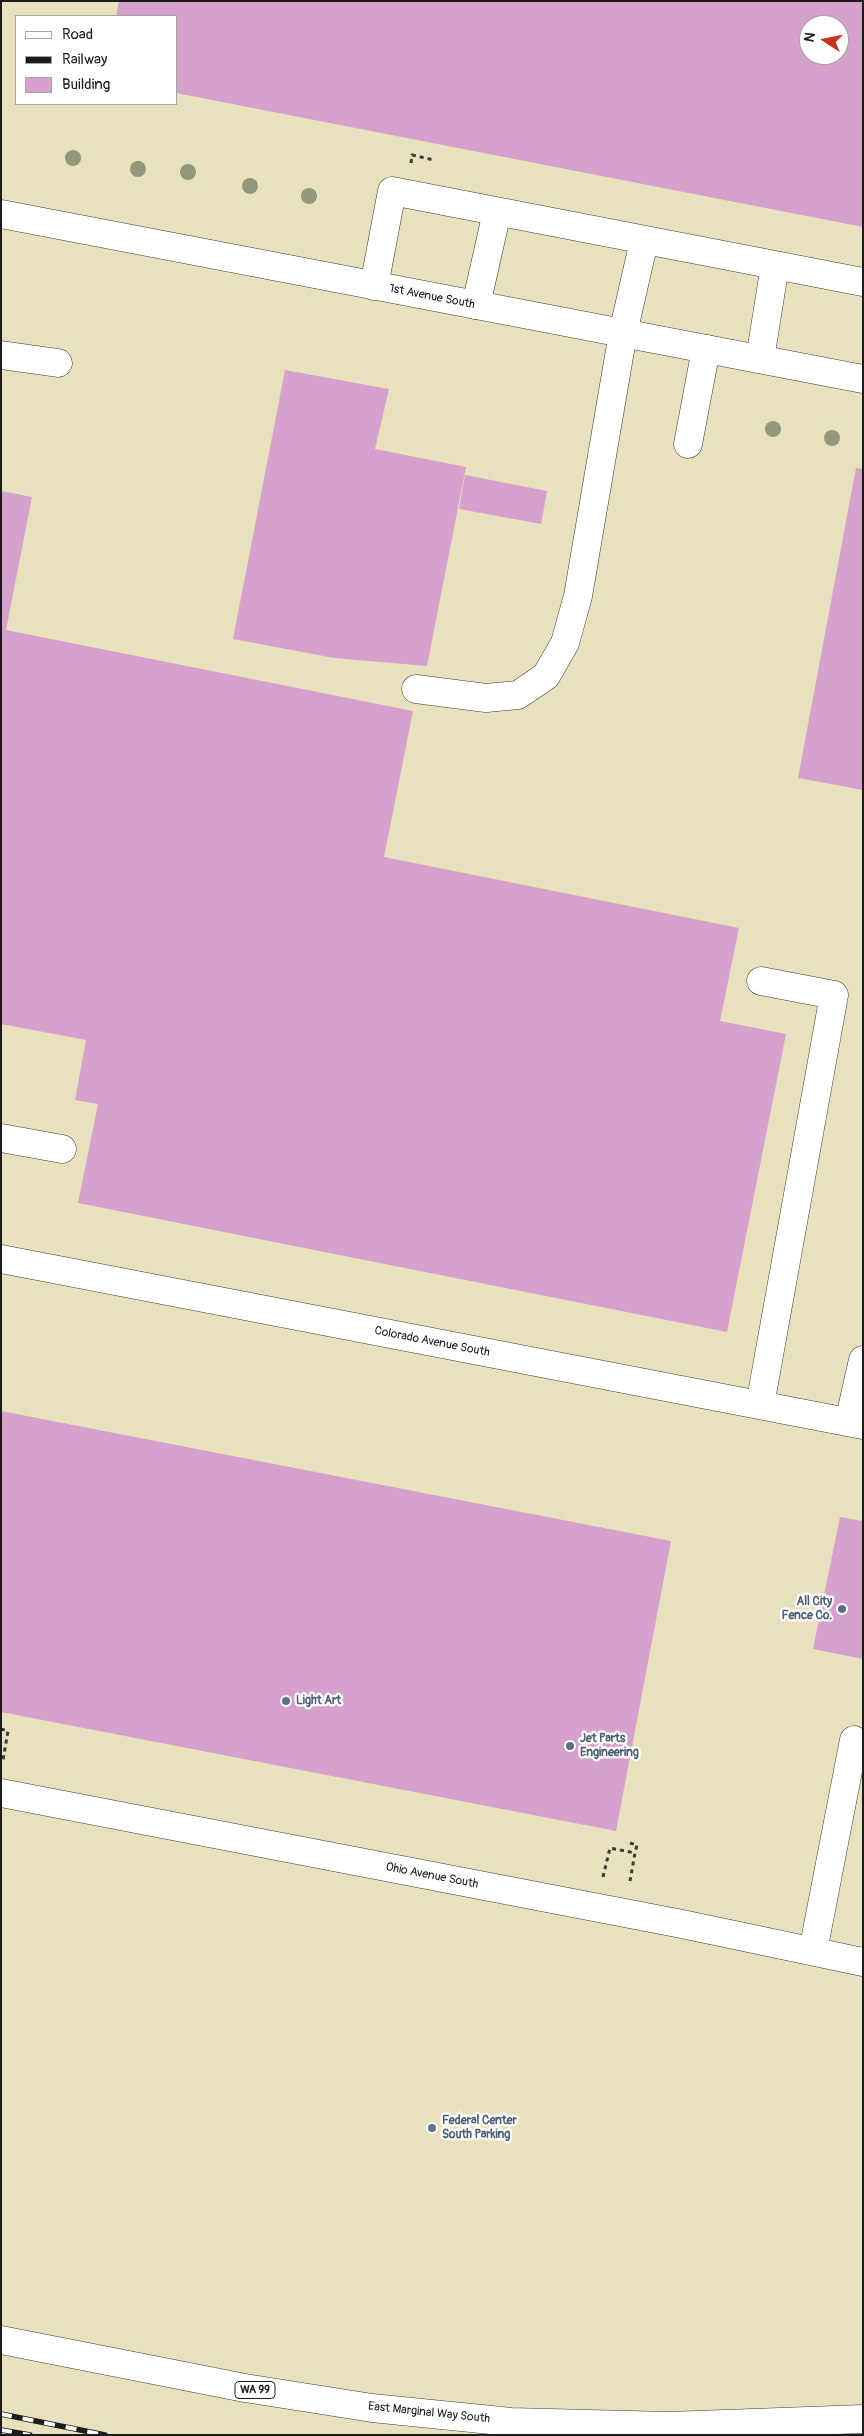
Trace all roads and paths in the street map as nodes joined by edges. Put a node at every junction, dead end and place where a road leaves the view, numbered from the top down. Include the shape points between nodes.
1 (412, 155) dead end
2 (434, 160) dead end
3 (497, 212) junction
4 (1, 214) edge
5 (644, 240) junction
6 (776, 265) junction
7 (863, 282) edge
8 (374, 286) junction
9 (476, 305) junction
10 (623, 333) junction
11 (706, 349) junction
12 (1, 355) edge
13 (760, 359) junction
14 (58, 363) dead end
15 (863, 379) edge
16 (688, 444) dead end
17 (416, 689) dead end
18 (761, 981) dead end
19 (1, 1138) edge
20 (62, 1149) dead end
21 (1, 1259) edge
22 (863, 1360) edge
23 (760, 1405) junction
24 (856, 1424) edge
25 (1, 1729) edge
26 (854, 1740) dead end
27 (2, 1765) edge
28 (1, 1793) edge
29 (630, 1843) dead end
30 (635, 1853) junction
31 (602, 1882) dead end
32 (628, 1887) dead end
33 (813, 1951) junction
34 (863, 1962) edge
35 (1, 2340) edge
36 (863, 2419) edge

1 - 2 path
3 - 5 main road
3 - 8 main road via 392,192
3 - 9 main road
4 - 8 main road, 1st Avenue South
5 - 6 main road
5 - 10 main road
6 - 7 main road
6 - 13 main road
8 - 9 main road, 1st Avenue South
9 - 10 main road, 1st Avenue South
10 - 11 main road, 1st Avenue South
10 - 17 main road via 578,596 565,643 546,676 518,695 494,698
11 - 13 main road, 1st Avenue South
11 - 16 main road
12 - 14 main road
13 - 15 main road, 1st Avenue South
18 - 23 main road via 834,995
19 - 20 main road
21 - 23 main road, Colorado Avenue South
22 - 24 main road
23 - 24 main road, Colorado Avenue South
25 - 27 path via 8,1731
26 - 33 main road
28 - 33 main road, Ohio Avenue South
29 - 30 path via 637,1845
30 - 31 path via 610,1848
30 - 32 path
33 - 34 main road, Ohio Avenue South
35 - 36 main road, East Marginal Way South / WA 99 via 244,2388 372,2408 511,2422 668,2426

